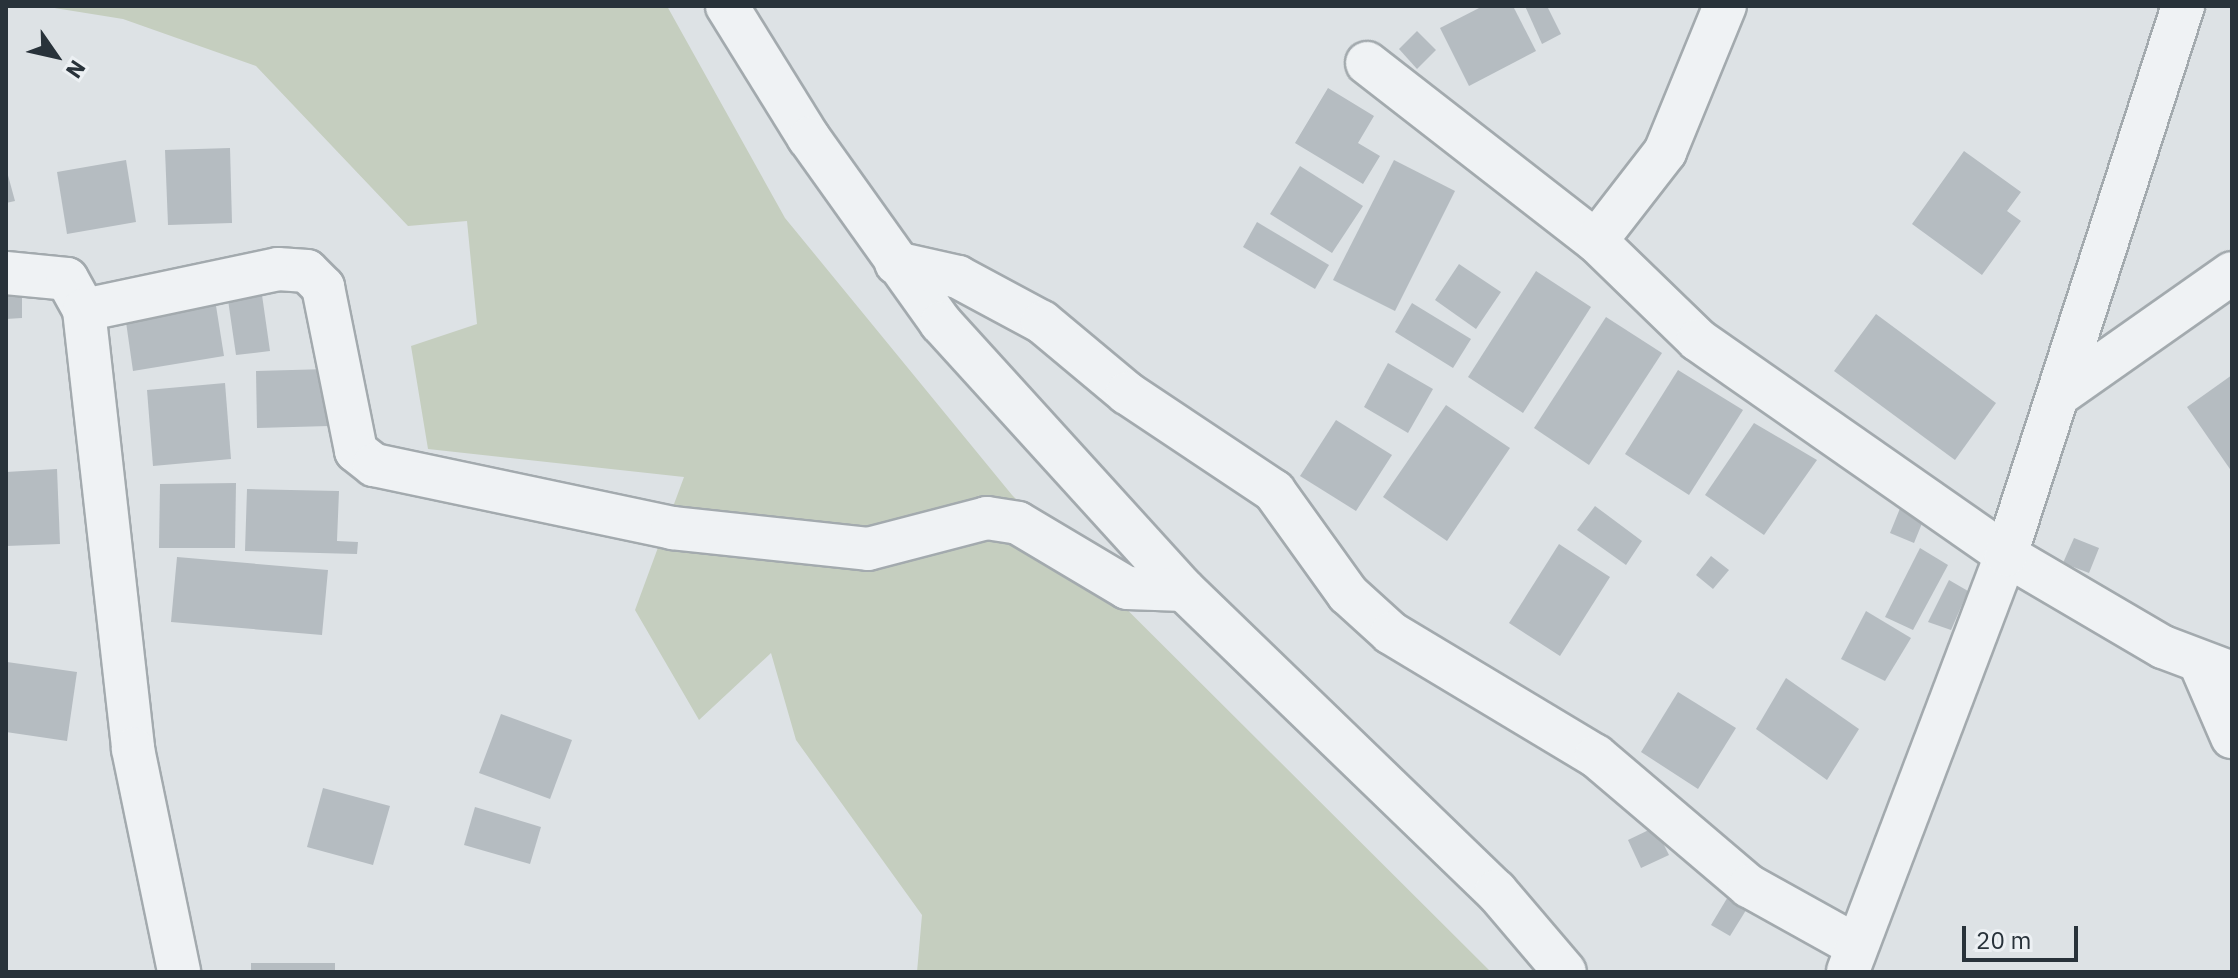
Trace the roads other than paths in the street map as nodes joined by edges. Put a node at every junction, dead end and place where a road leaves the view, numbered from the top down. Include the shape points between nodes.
1 (727, 6) edge
2 (1725, 6) edge
3 (2183, 6) edge
4 (1367, 63) dead end
5 (1596, 241) junction
6 (896, 263) junction
7 (6, 273) edge
8 (2232, 273) edge
9 (84, 310) junction
10 (2060, 394) junction
11 (2006, 555) junction
12 (1184, 590) junction
13 (2216, 668) edge
14 (2232, 737) edge
15 (1850, 958) edge
16 (179, 972) edge
17 (1565, 972) edge

1 - 6 street
2 - 5 street via 1665,152
3 - 10 street
4 - 5 street
5 - 11 street via 1698,340
6 - 12 street
6 - 15 street via 958,277 1042,322 1127,393 1274,491 1348,594 1391,633 1596,756 1749,886
7 - 9 street via 67,279
8 - 10 street
9 - 12 street via 278,269 307,271 323,287 356,451 374,465 672,528 868,549 987,518 1018,523 1127,588
9 - 16 street via 133,749
10 - 11 street
11 - 13 street
11 - 15 street
12 - 17 street via 1496,891
13 - 14 street

